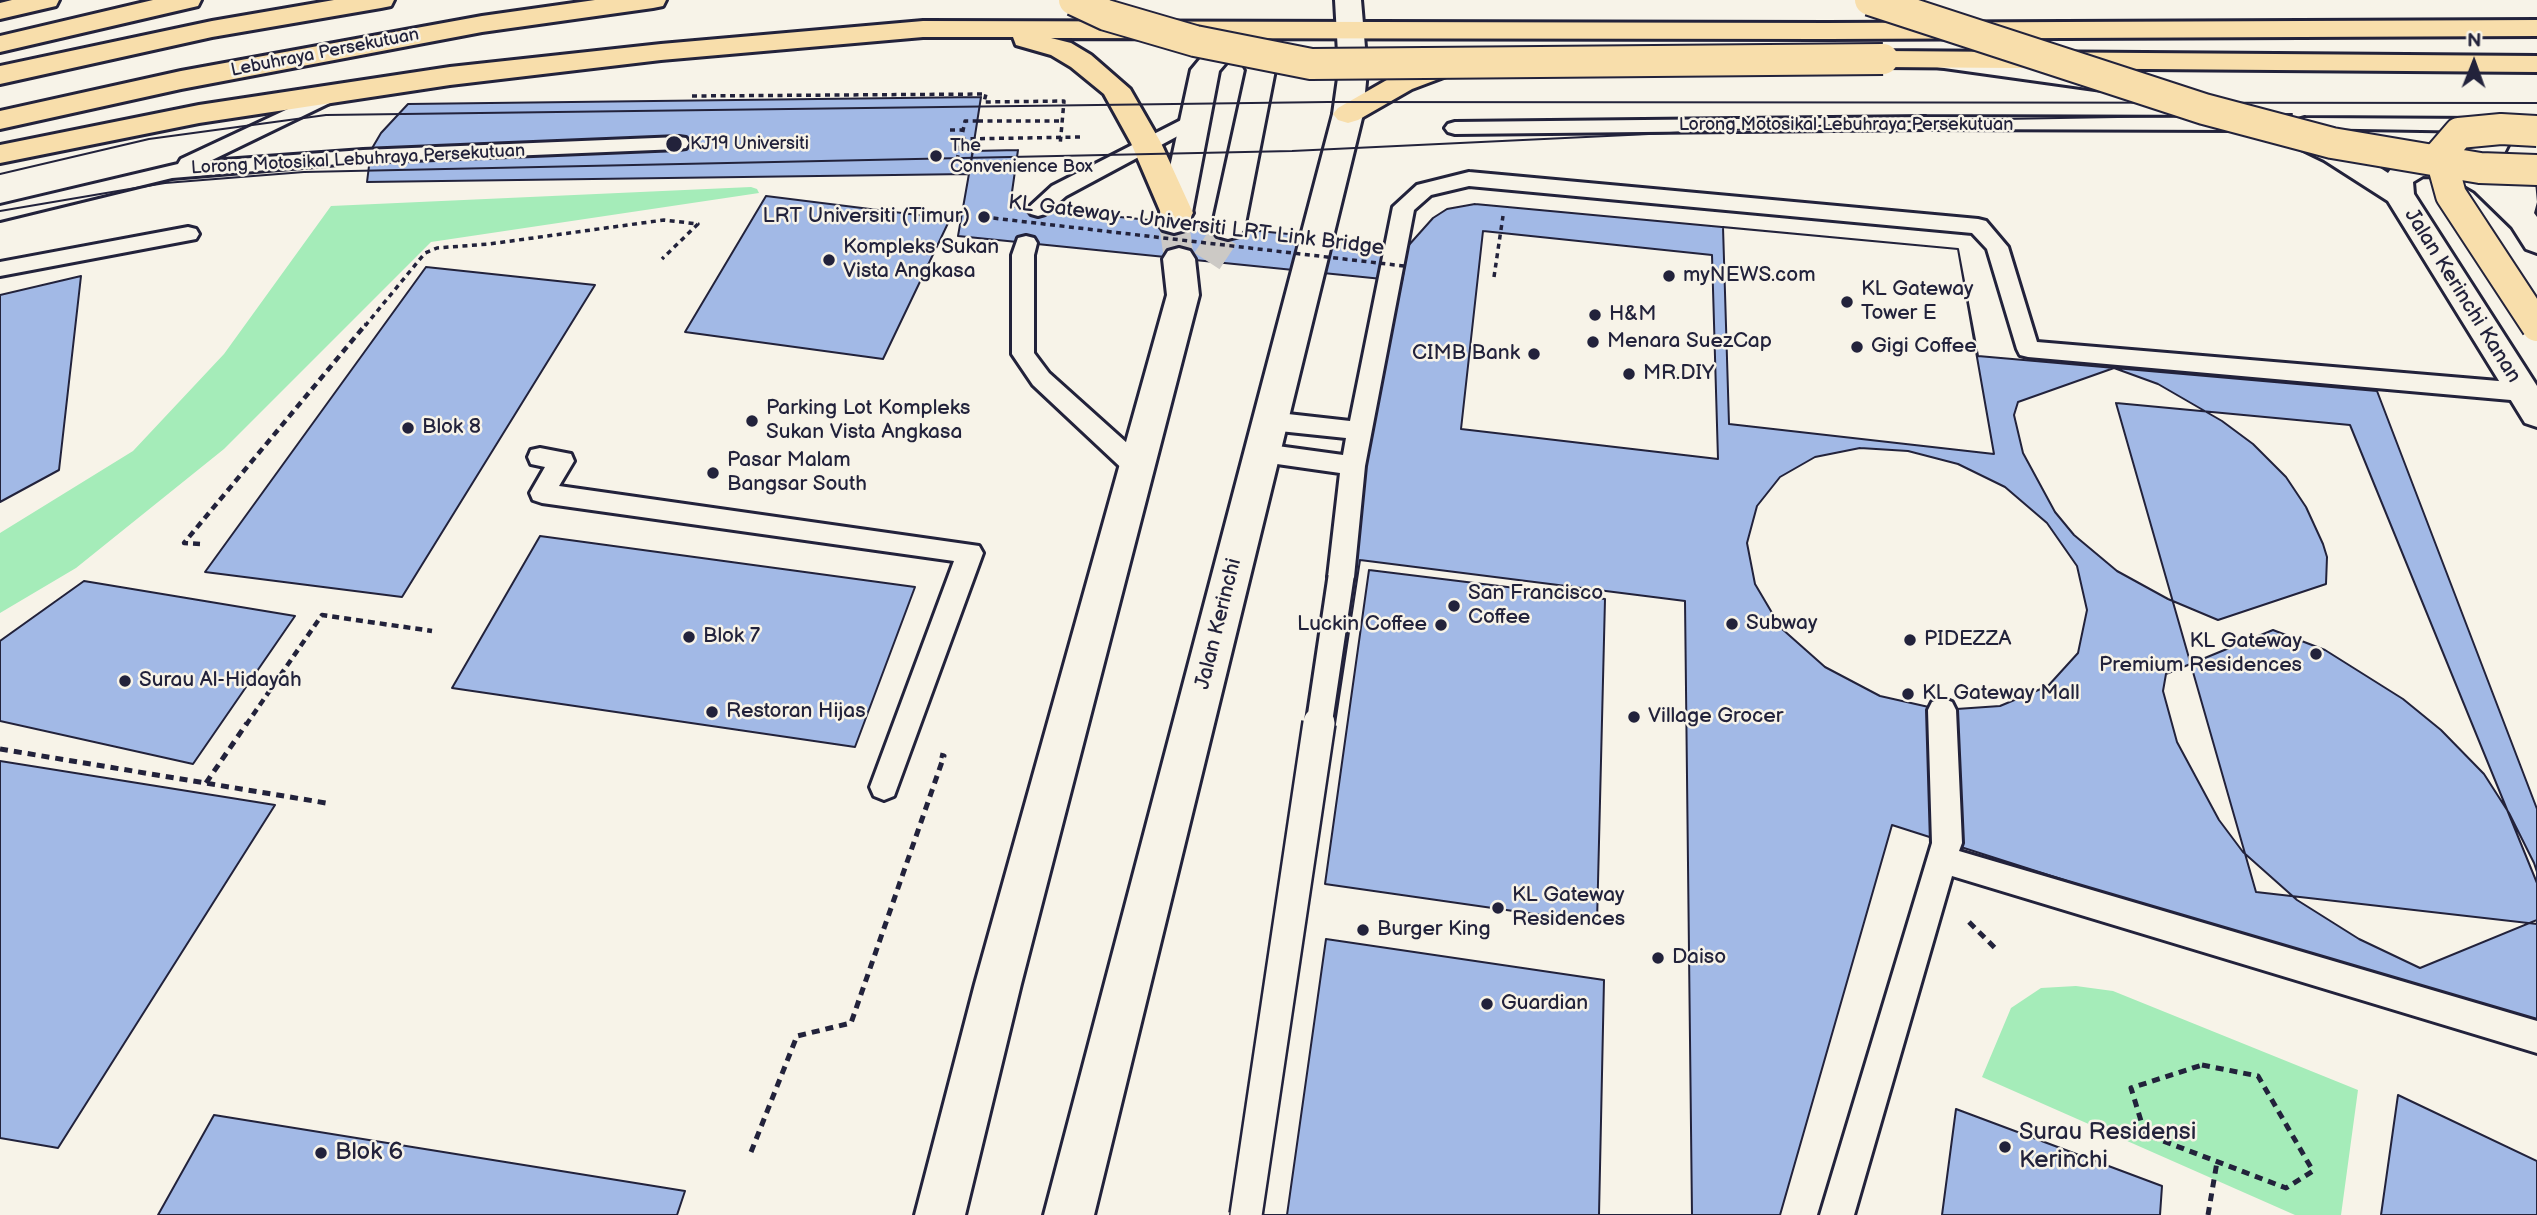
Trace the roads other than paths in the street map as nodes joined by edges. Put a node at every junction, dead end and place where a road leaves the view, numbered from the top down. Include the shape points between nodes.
1 (46, 0) edge
2 (188, 0) edge
3 (381, 0) edge
4 (653, 0) edge
5 (1074, 0) edge
6 (1870, 0) edge
7 (0, 11) edge
8 (1349, 12) edge
9 (1239, 19) junction
10 (2537, 28) edge
11 (995, 30) junction
12 (1591, 30) junction
13 (0, 44) edge
14 (1928, 59) junction
15 (2537, 64) edge
16 (0, 75) edge
17 (335, 93) junction
18 (1348, 114) junction
19 (1195, 119) junction
20 (0, 120) edge
21 (2237, 124) dead end
22 (2305, 124) dead end
23 (1455, 128) dead end
24 (2536, 128) edge
25 (679, 143) dead end
26 (1146, 143) junction
27 (0, 154) edge
28 (2537, 170) edge
29 (172, 171) junction
30 (2399, 194) junction
31 (1038, 209) dead end
32 (0, 213) edge
33 (1176, 218) joint
34 (1228, 229) tunnel mouth
35 (2530, 231) edge
36 (188, 234) dead end
37 (1026, 243) dead end
38 (1193, 260) tunnel mouth
39 (0, 269) edge
40 (2537, 326) edge
41 (2529, 403) edge
42 (1360, 431) junction
43 (1266, 437) junction
44 (540, 457) dead end
45 (1353, 466) junction
46 (1138, 468) junction
47 (1942, 710) dead end
48 (884, 787) dead end
49 (1942, 859) junction
50 (2537, 1037) edge
51 (940, 1215) edge
52 (1069, 1215) edge
53 (1246, 1215) edge
54 (1837, 1215) edge

1 - 7 highway
2 - 13 highway
3 - 16 highway, Lebuhraya Persekutuan via 212,29
4 - 20 highway, Lebuhraya Persekutuan via 482,24 181,80
5 - 14 highway, bridge via 1106,15 1195,41 1311,64
6 - 28 highway, bridge via 2204,109 2332,143 2480,168
8 - 9 highway
8 - 12 highway
8 - 18 main road, Jalan Kerinchi via 1353,71
9 - 11 highway
9 - 19 main road via 1205,70
9 - 34 main road via 1261,70
10 - 12 highway
11 - 17 highway via 923,29 661,52
11 - 26 highway via 1060,49 1098,73 1116,89
12 - 18 highway via 1505,47 1436,69
14 - 15 highway
14 - 30 main road via 2153,88 2283,128
17 - 27 highway via 198,114
17 - 29 lane
18 - 43 main road, Jalan Kerinchi
19 - 26 lane
19 - 33 main road
21 - 23 lane, Lorong Motosikal Lebuhraya Persekutuan
22 - 24 lane
24 - 35 main road via 2518,162
24 - 40 highway, bridge via 2459,134 2441,155 2451,195
25 - 29 lane, Lorong Motosikal Lebuhraya Persekutuan via 363,156
26 - 31 lane via 1059,191
26 - 33 highway
29 - 32 lane, Lorong Motosikal Lebuhraya Persekutuan
30 - 35 main road, Jalan Kerinchi Kanan via 2398,182 2405,172 2419,166 2451,167 2486,184
30 - 41 main road, Jalan Kerinchi Kanan
36 - 39 lane
37 - 46 lane via 1023,355 1041,379
38 - 46 main road
41 - 42 lane via 2030,358 1997,247 1979,226 1469,179 1424,190 1404,207
42 - 43 lane
42 - 45 lane
43 - 45 lane
43 - 52 main road, Jalan Kerinchi
44 - 48 lane via 562,461 542,493 970,553
45 - 53 lane, bridge via 1341,577
46 - 51 main road
47 - 49 lane via 1947,843
49 - 50 lane
49 - 54 lane

